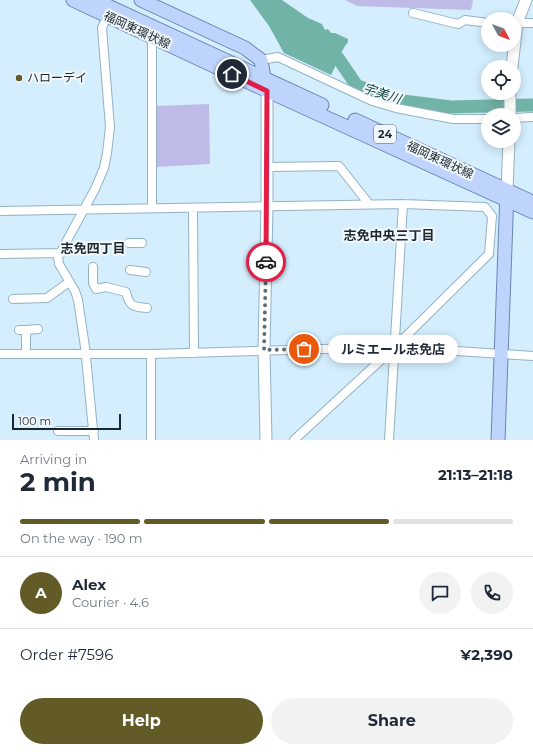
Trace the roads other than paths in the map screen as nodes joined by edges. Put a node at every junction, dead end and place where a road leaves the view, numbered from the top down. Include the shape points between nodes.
1 (73, 0) edge
2 (95, 0) edge
3 (140, 0) edge
4 (526, 0) edge
5 (413, 13) dead end
6 (521, 13) edge
7 (108, 16) junction
8 (481, 22) edge
9 (521, 23) edge
10 (533, 23) edge
11 (154, 38) junction
12 (261, 60) junction
13 (265, 84) junction
14 (533, 117) edge
15 (521, 118) edge
16 (481, 119) edge
17 (509, 148) edge
18 (267, 167) junction
19 (507, 196) junction
20 (533, 202) edge
21 (369, 204) junction
22 (403, 204) junction
23 (267, 206) junction
24 (152, 208) junction
25 (193, 208) junction
26 (84, 209) junction
27 (0, 211) edge
28 (533, 212) edge
29 (129, 243) dead end
30 (142, 243) dead end
31 (61, 253) junction
32 (0, 254) edge
33 (93, 267) dead end
34 (130, 270) dead end
35 (146, 272) dead end
36 (69, 282) junction
37 (13, 299) dead end
38 (147, 308) dead end
39 (38, 329) dead end
40 (395, 347) junction
41 (264, 350) junction
42 (194, 353) junction
43 (0, 354) edge
44 (26, 354) junction
45 (85, 354) junction
46 (151, 354) junction
47 (501, 355) junction
48 (533, 356) edge
49 (58, 431) dead end
50 (94, 431) junction
51 (94, 440) edge
52 (151, 440) edge
53 (266, 440) edge
54 (294, 440) edge
55 (389, 440) edge
56 (498, 440) edge

1 - 7 main road, 福岡東環状線 / 24
2 - 13 main road, 福岡東環状線 / 24
3 - 12 main road via 245,48
4 - 6 street
5 - 8 street via 458,24 464,20
7 - 11 main road, 福岡東環状線 / 24
7 - 26 street via 102,28 109,141 104,168
9 - 10 street
11 - 13 main road, 福岡東環状線 / 24
11 - 24 street
12 - 13 main road
12 - 16 street via 278,57 372,101 396,108 453,119
13 - 18 street
13 - 19 main road, 福岡東環状線 / 24
14 - 15 street
17 - 19 street
18 - 21 street via 339,166
18 - 23 street
19 - 20 main road, 福岡東環状線 / 24
19 - 28 main road, 福岡東環状線 / 24
19 - 47 main road
21 - 22 street
21 - 23 street
22 - 40 street
22 - 40 street via 485,207 492,216 489,254
23 - 25 street
23 - 41 street
24 - 25 street
24 - 26 street
25 - 42 street
26 - 27 street
26 - 31 street
29 - 30 street
31 - 32 street
31 - 36 street via 58,257 59,264
33 - 38 street via 93,283 96,289 106,287 126,292 129,303
34 - 35 street
36 - 37 street via 47,298
36 - 45 street via 78,300
39 - 44 street via 23,330
40 - 41 street
40 - 47 street
40 - 54 street
40 - 55 street
41 - 42 street
41 - 53 street
42 - 46 street
43 - 44 street
44 - 45 street
45 - 46 street
45 - 50 street
46 - 52 street
47 - 48 street
47 - 56 main road
49 - 50 street
50 - 51 street

